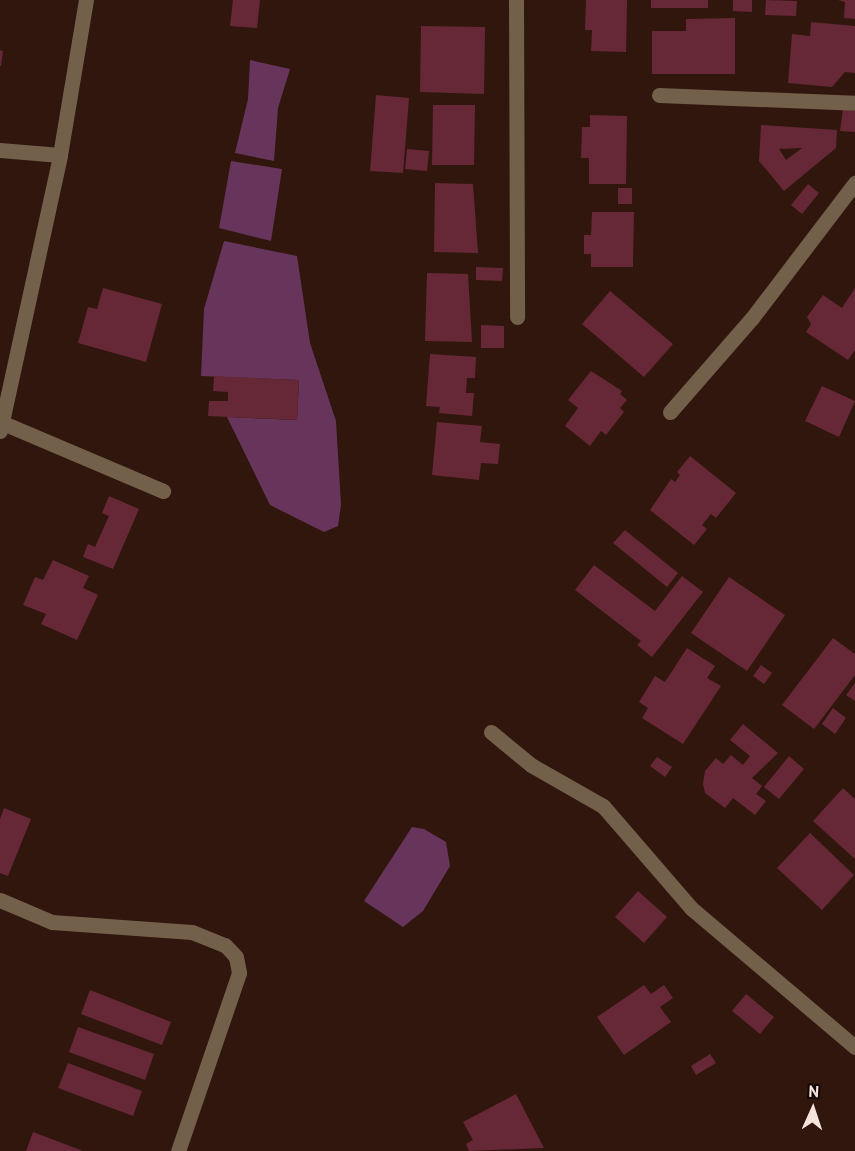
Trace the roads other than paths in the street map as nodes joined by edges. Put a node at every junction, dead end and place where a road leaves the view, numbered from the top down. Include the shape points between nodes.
1 (86, 0) edge
2 (516, 0) edge
3 (658, 95) dead end
4 (855, 103) edge
5 (0, 150) edge
6 (60, 155) junction
7 (855, 183) edge
8 (517, 317) dead end
9 (670, 412) dead end
10 (1, 427) edge
11 (164, 491) dead end
12 (490, 732) dead end
13 (0, 900) edge
14 (855, 1047) edge
15 (178, 1151) edge

1 - 6 street
2 - 8 street
3 - 4 street
5 - 6 street
6 - 10 street
7 - 9 street via 752,318
10 - 11 street
12 - 14 street via 531,765 603,806 692,908
13 - 15 street via 52,922 192,932 225,945 236,957 239,973

